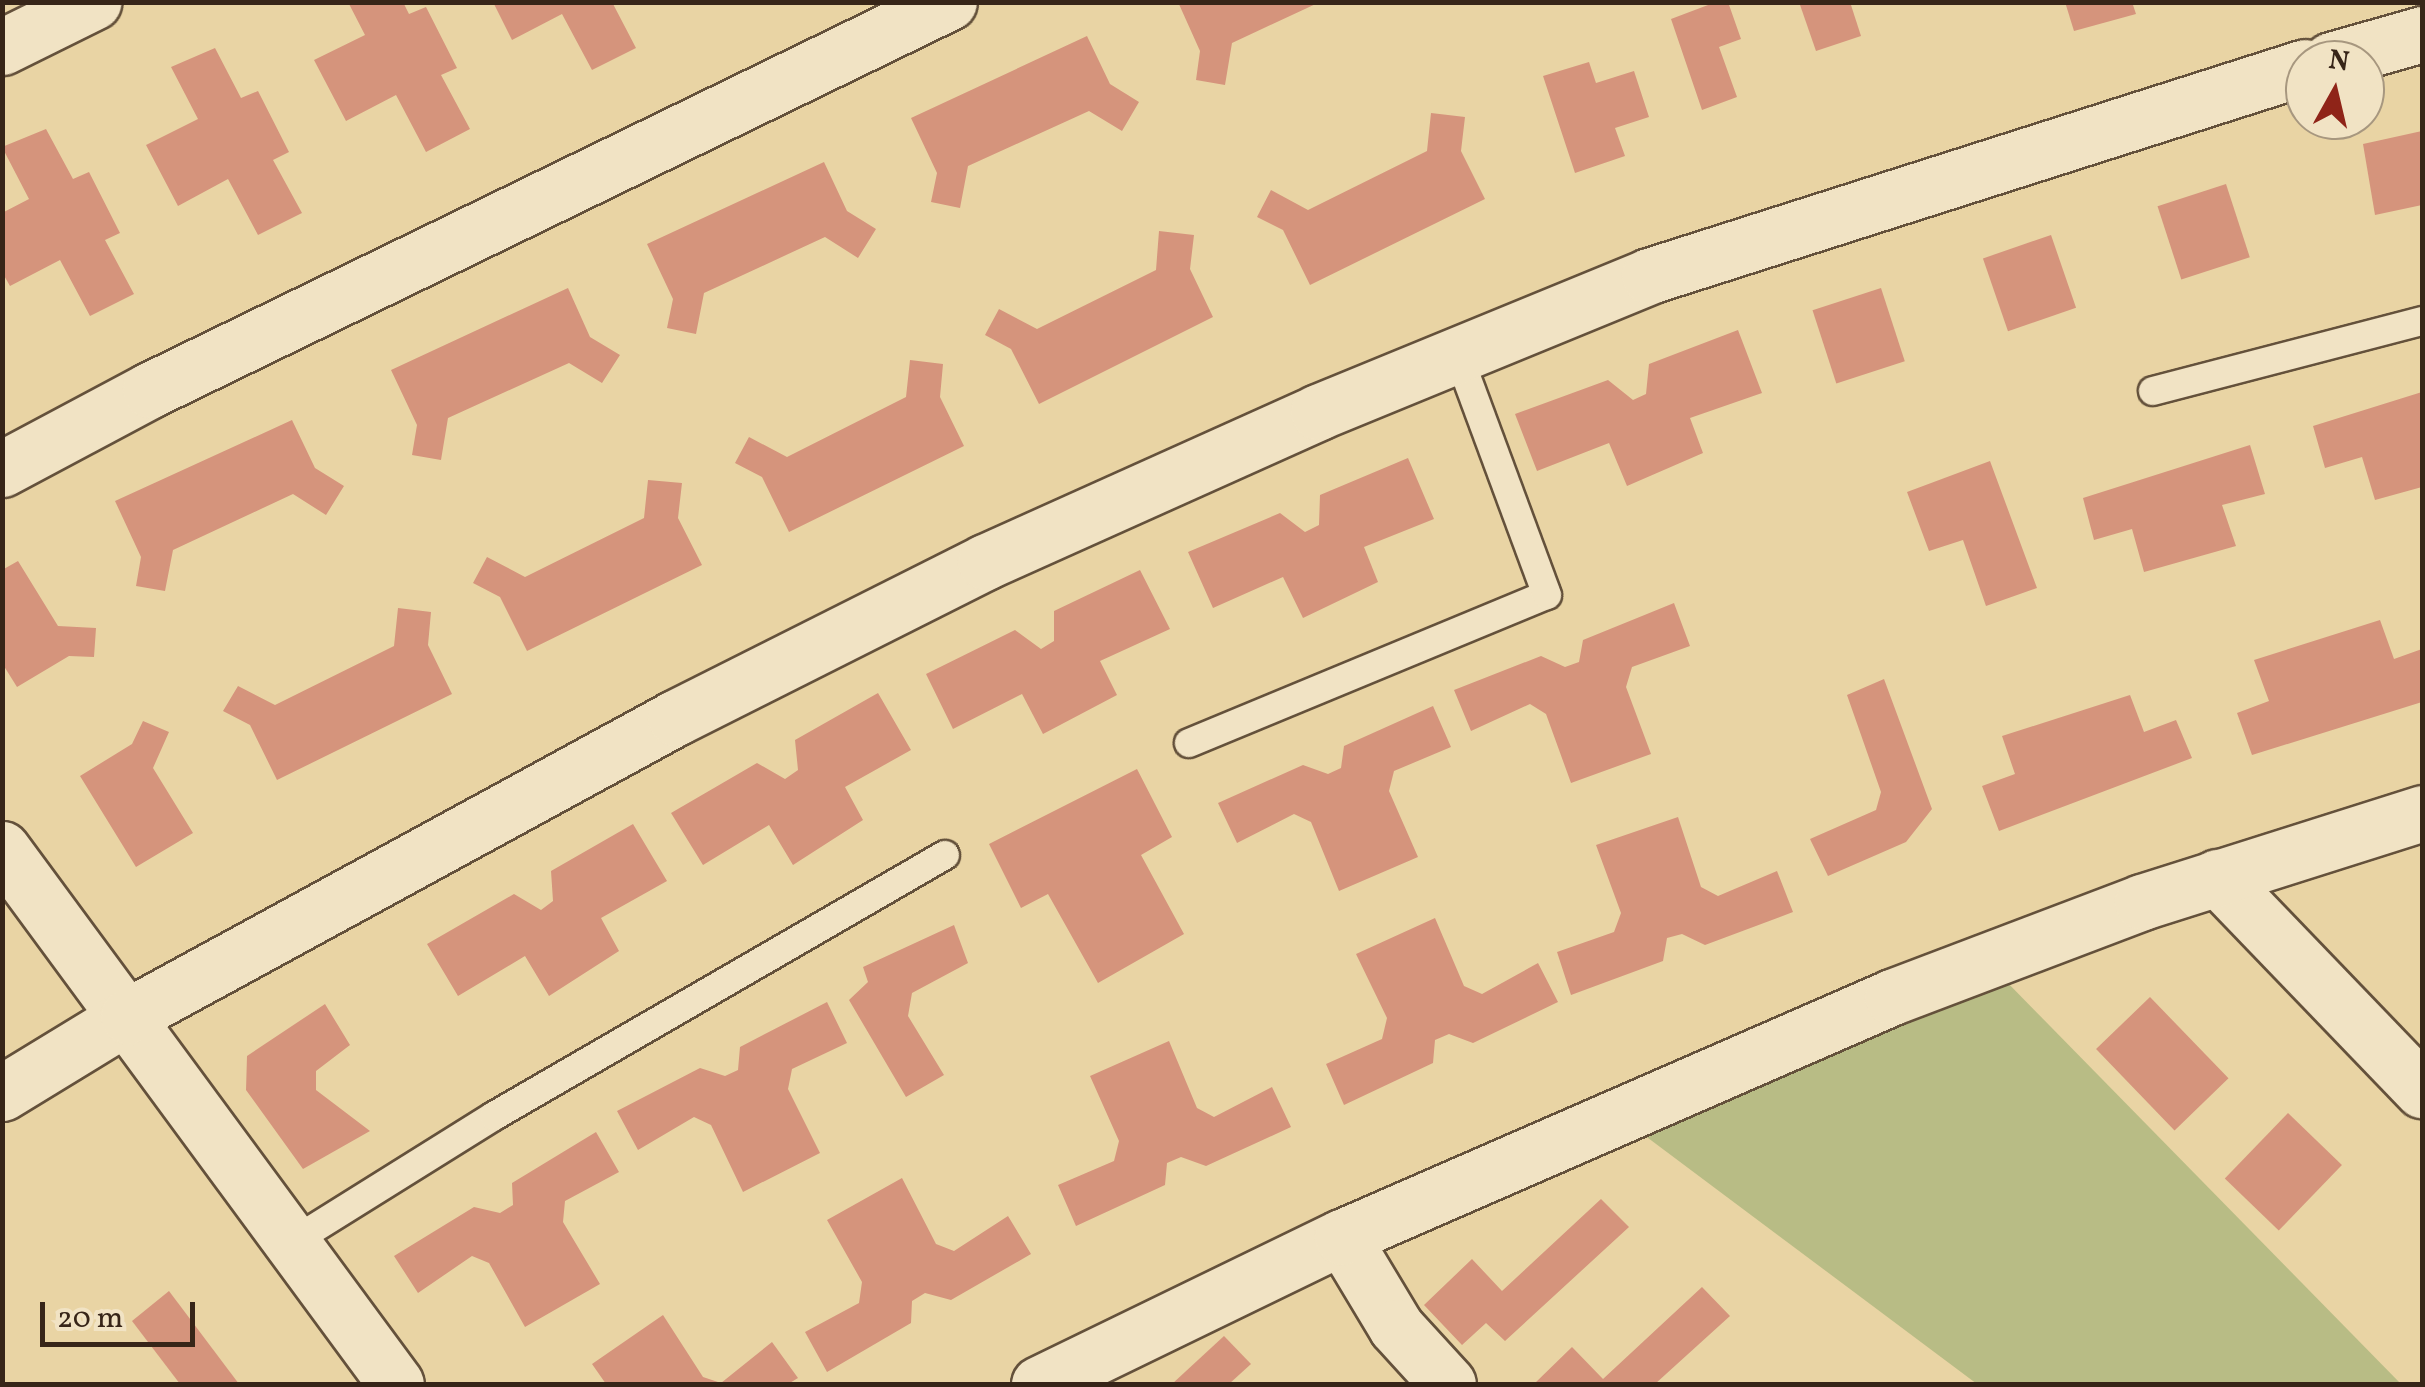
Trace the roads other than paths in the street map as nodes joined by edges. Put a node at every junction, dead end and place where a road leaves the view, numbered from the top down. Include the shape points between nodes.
1 (93, 2) edge
2 (949, 2) edge
3 (2422, 34) edge
4 (2385, 45) edge
5 (2, 47) edge
6 (2285, 74) edge
7 (2422, 321) edge
8 (1458, 354) junction
9 (2153, 391) dead end
10 (2, 469) edge
11 (1189, 743) dead end
12 (2422, 813) edge
13 (2, 849) edge
14 (945, 856) dead end
15 (2217, 877) junction
16 (128, 1016) junction
17 (2422, 1090) edge
18 (2, 1092) edge
19 (1342, 1237) junction
20 (289, 1244) junction
21 (1046, 1383) edge
22 (396, 1384) edge
23 (1448, 1384) edge

1 - 5 street
2 - 10 street
3 - 4 street
6 - 8 street via 1650,276
7 - 9 lane
8 - 11 lane via 1546,596
8 - 16 street via 985,562 675,718
12 - 15 street
13 - 16 street
14 - 20 lane via 494,1116
15 - 17 street
15 - 19 street via 1892,997
16 - 18 street
16 - 20 street
19 - 21 street
19 - 23 street via 1396,1327
20 - 22 street

